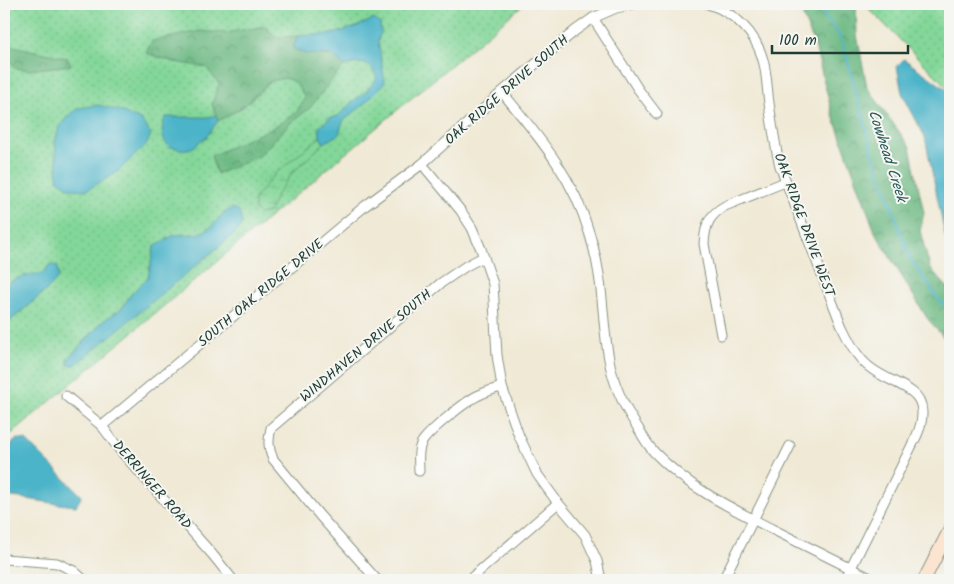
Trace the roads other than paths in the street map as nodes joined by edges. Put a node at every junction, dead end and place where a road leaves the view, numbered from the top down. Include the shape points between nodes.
1 (634, 4) edge
2 (708, 4) edge
3 (593, 18) junction
4 (502, 92) junction
5 (657, 114) dead end
6 (422, 164) junction
7 (785, 182) junction
8 (483, 258) junction
9 (721, 334) dead end
10 (502, 387) junction
11 (66, 396) dead end
12 (102, 426) junction
13 (790, 446) dead end
14 (419, 471) dead end
15 (558, 503) junction
16 (754, 520) junction
17 (950, 529) edge
18 (4, 559) edge
19 (850, 568) junction
20 (84, 580) edge
21 (233, 580) edge
22 (377, 580) edge
23 (469, 580) edge
24 (601, 580) edge
25 (723, 580) edge
26 (845, 580) edge
27 (874, 580) edge
28 (924, 580) edge

1 - 3 street
2 - 7 street, OAK RIDGE DRIVE WEST via 736,18 756,42 763,59 776,153
3 - 4 street, OAK RIDGE DRIVE SOUTH
3 - 5 street
4 - 6 street, OAK RIDGE DRIVE SOUTH
4 - 16 street via 552,154 584,214 596,255 609,361 626,411 654,452 686,481
6 - 8 street via 472,228
6 - 12 street, SOUTH OAK RIDGE DRIVE via 365,206
7 - 9 street via 716,211 704,232
7 - 19 street, OAK RIDGE DRIVE WEST via 850,343 876,373 913,392 921,405 921,427
8 - 10 street via 493,284
8 - 22 street, WINDHAVEN DRIVE SOUTH via 441,283 271,428 268,449 277,465
10 - 14 street via 475,397 432,430 420,446
10 - 15 street via 519,436 537,474
11 - 12 street, DERRINGER ROAD
12 - 21 street, DERRINGER ROAD
13 - 16 street
15 - 23 street
15 - 24 street via 585,535 597,561
16 - 19 street
16 - 25 street
17 - 28 main road
18 - 20 street via 57,563
19 - 26 street
19 - 27 street

